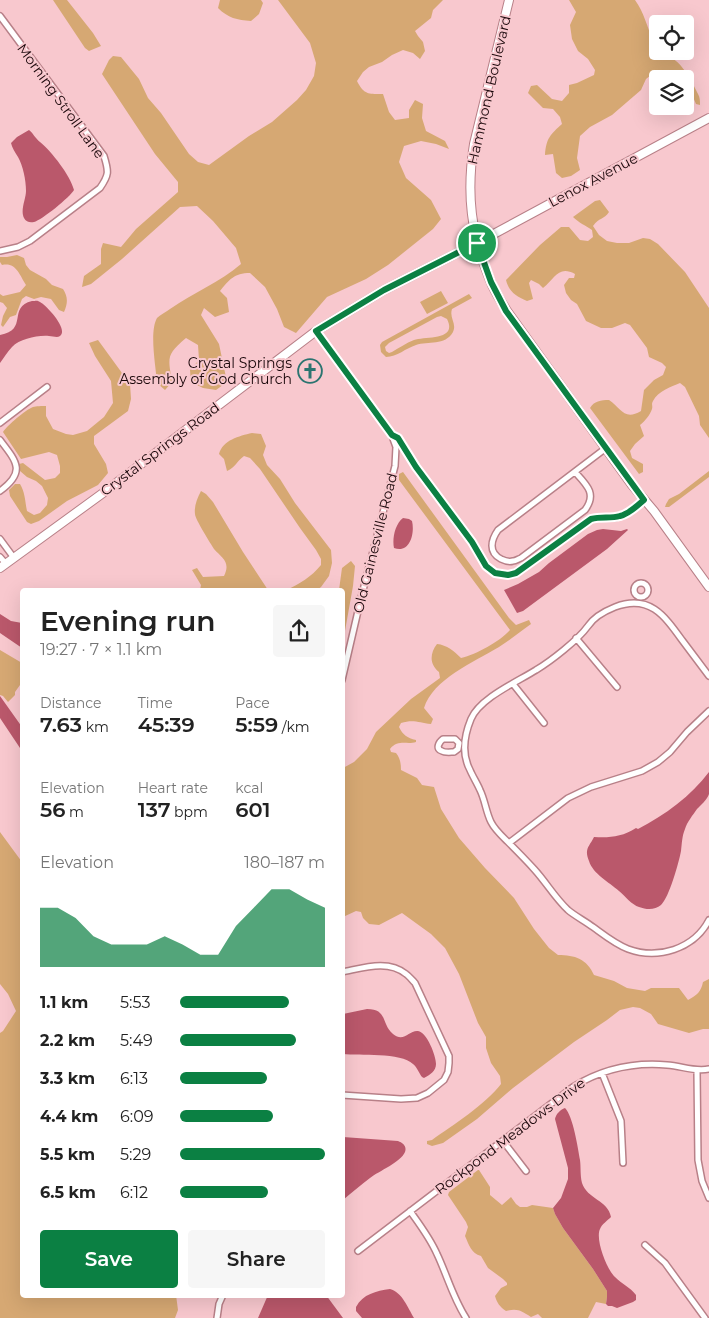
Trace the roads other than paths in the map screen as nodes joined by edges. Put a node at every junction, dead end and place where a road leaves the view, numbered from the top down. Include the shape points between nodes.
1 (509, 0) edge
2 (0, 16) edge
3 (709, 118) edge
4 (477, 243) junction
5 (0, 250) edge
6 (316, 331) junction
7 (47, 387) dead end
8 (0, 423) edge
9 (392, 435) junction
10 (0, 440) edge
11 (606, 448) junction
12 (575, 472) junction
13 (0, 492) edge
14 (644, 500) junction
15 (0, 540) edge
16 (0, 557) edge
17 (14, 558) junction
18 (3, 566) edge
19 (709, 587) edge
20 (576, 638) junction
21 (345, 667) edge
22 (709, 676) edge
23 (513, 684) junction
24 (617, 686) dead end
25 (709, 710) edge
26 (544, 723) dead end
27 (509, 843) junction
28 (709, 920) edge
29 (345, 971) edge
30 (709, 1069) edge
31 (697, 1071) junction
32 (602, 1073) junction
33 (345, 1095) edge
34 (503, 1141) junction
35 (623, 1163) dead end
36 (526, 1171) dead end
37 (709, 1198) edge
38 (410, 1211) junction
39 (645, 1245) dead end
40 (358, 1251) dead end
41 (222, 1298) edge
42 (216, 1318) edge
43 (466, 1318) edge
44 (705, 1318) edge

1 - 4 street, Hammond Boulevard via 474,144 470,202
2 - 5 street, Morning Stroll Lane via 104,156 108,168 107,178 100,188 30,241
3 - 4 street, Lenox Avenue
4 - 6 street, Crystal Springs Road via 384,290
4 - 11 street, Hammond Boulevard via 506,311
6 - 9 street
6 - 17 street, Crystal Springs Road
7 - 8 street
9 - 14 street via 398,438 486,566 495,573 516,573 591,519 626,514
9 - 21 street, Old Gainesville Road via 396,447 395,466
10 - 13 street via 14,459 16,469 10,484
11 - 12 street
11 - 14 street, Hammond Boulevard
12 - 12 street via 498,530 492,545 498,557 506,562 521,558 586,510 591,498 589,488
14 - 19 street, Hammond Boulevard
15 - 17 street
16 - 18 street
17 - 18 street, Crystal Springs Road
20 - 22 street via 602,613 639,600 662,614
20 - 23 street via 546,664
20 - 24 street
23 - 26 street
23 - 27 street via 475,712 461,746 491,822
25 - 27 street via 658,762 568,798
27 - 28 street via 536,871 558,901 628,949 657,953 680,948 691,942
29 - 33 street via 387,966 406,974 414,983 449,1056 444,1080 417,1098
30 - 31 street, Rockpond Meadows Drive
31 - 32 street, Rockpond Meadows Drive via 644,1064
31 - 37 street via 698,1160
32 - 34 street, Rockpond Meadows Drive via 573,1087
32 - 35 street via 621,1121
34 - 36 street
34 - 38 street, Rockpond Meadows Drive
38 - 40 street, Rockpond Meadows Drive
38 - 43 street via 438,1254
39 - 44 street via 665,1263
41 - 42 street

